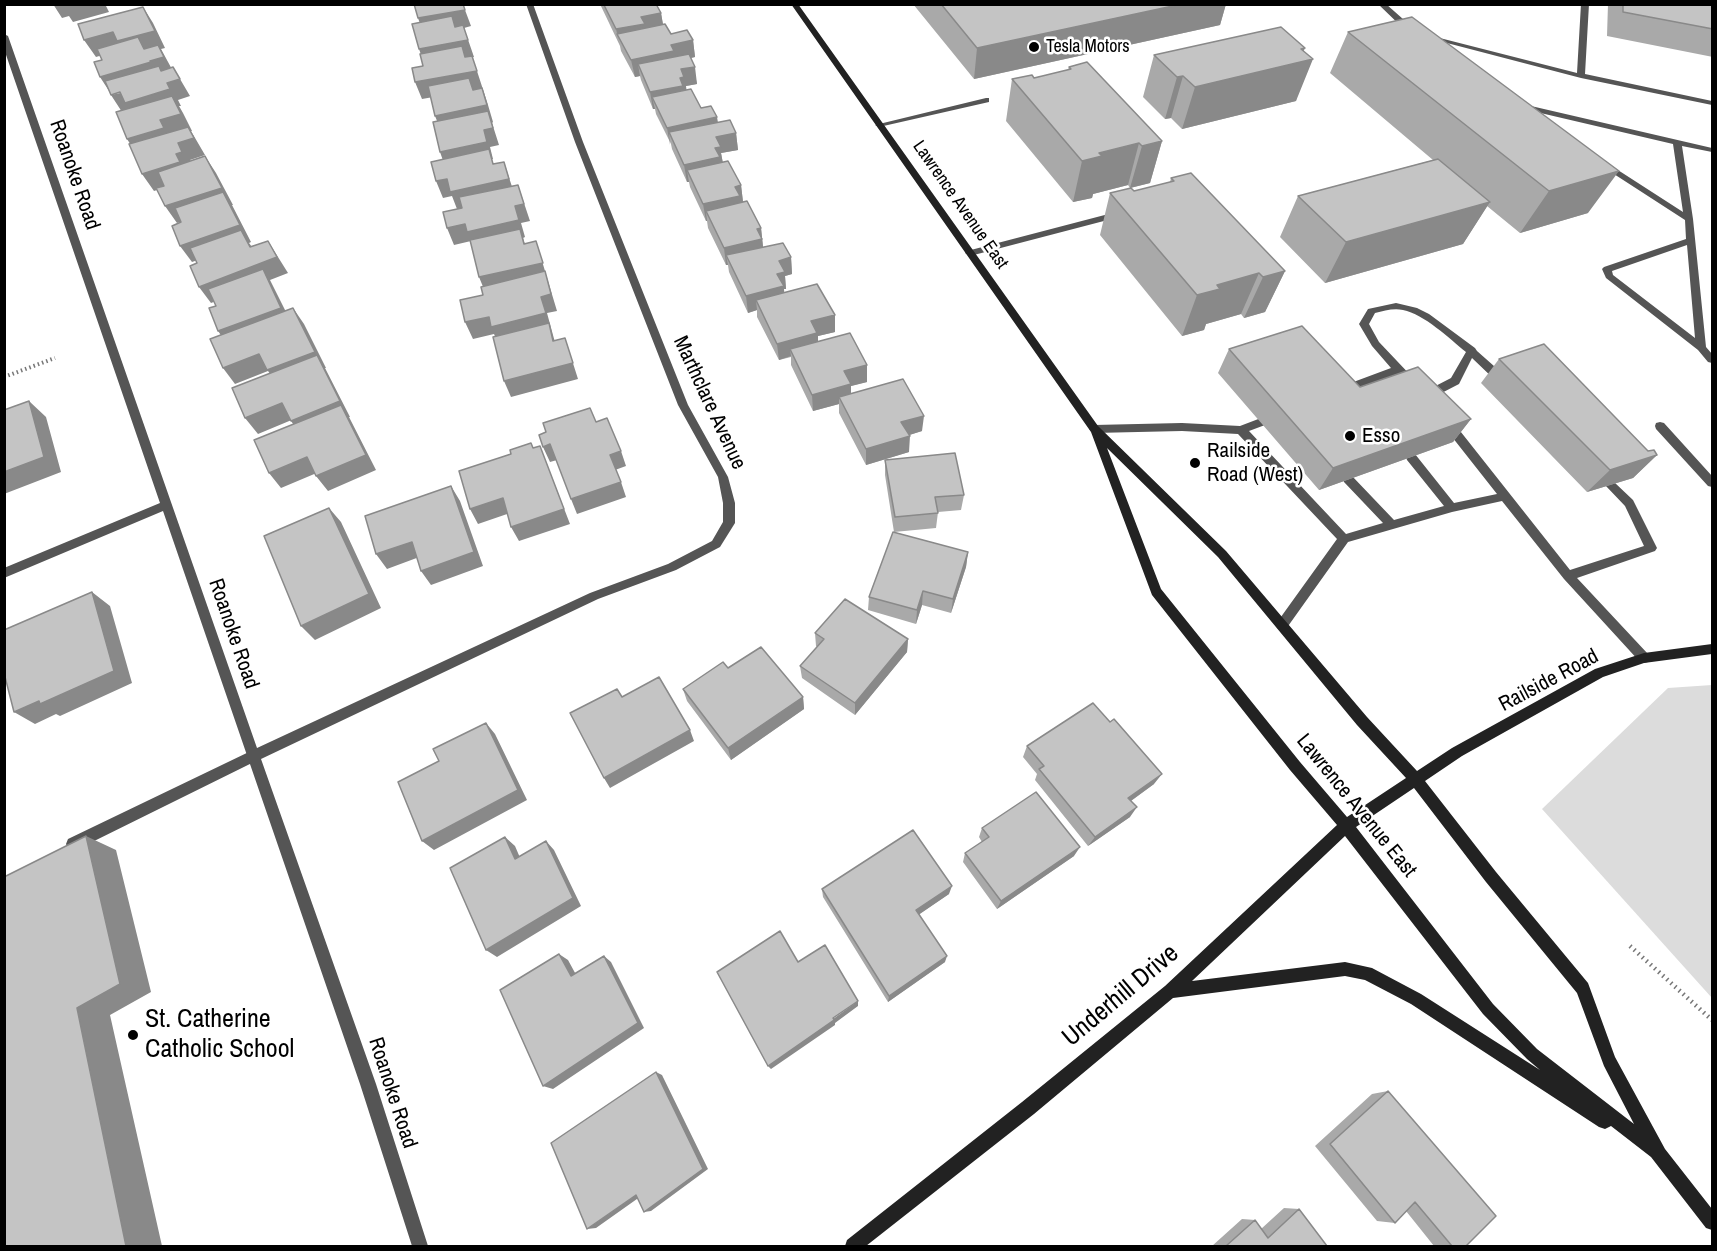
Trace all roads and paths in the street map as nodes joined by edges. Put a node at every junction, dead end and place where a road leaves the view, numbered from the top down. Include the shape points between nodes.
1 (529, 4) edge
2 (794, 4) edge
3 (1382, 4) edge
4 (1585, 4) edge
5 (1413, 32) edge
6 (1423, 35) edge
7 (4, 36) edge
8 (1581, 76) junction
9 (986, 100) dead end
10 (1713, 103) edge
11 (1541, 124) edge
12 (879, 125) junction
13 (1677, 142) junction
14 (1713, 150) edge
15 (1600, 162) edge
16 (1129, 212) edge
17 (1689, 219) junction
18 (1691, 241) junction
19 (970, 253) junction
20 (1701, 348) junction
21 (1472, 350) junction
22 (55, 358) dead end
23 (1713, 360) edge
24 (1397, 370) junction
25 (4, 377) edge
26 (1499, 377) edge
27 (1332, 395) edge
28 (1426, 396) junction
29 (1433, 406) edge
30 (1441, 415) edge
31 (1261, 422) dead end
32 (1660, 426) dead end
33 (1094, 429) junction
34 (1241, 430) junction
35 (1411, 457) edge
36 (1348, 479) edge
37 (1713, 483) edge
38 (1610, 485) edge
39 (1505, 496) junction
40 (166, 505) junction
41 (1452, 508) junction
42 (1390, 525) junction
43 (1344, 539) junction
44 (4, 573) edge
45 (1568, 576) junction
46 (1282, 625) junction
47 (1713, 649) edge
48 (1644, 658) junction
49 (253, 756) junction
50 (1417, 781) junction
51 (1346, 826) junction
52 (57, 852) edge
53 (1630, 946) dead end
54 (1170, 991) junction
55 (1713, 1020) edge
56 (1659, 1155) junction
57 (1713, 1222) edge
58 (420, 1246) edge
59 (854, 1246) edge

1 - 49 street, Marthclare Avenue via 683,405 723,477 729,524 716,544 672,567 594,596
2 - 12 main road, Lawrence Avenue East
3 - 5 street
4 - 8 street
6 - 8 street
7 - 40 street, Roanoke Road
8 - 10 street
9 - 12 street
11 - 13 street via 1526,111 1531,108
12 - 19 main road, Lawrence Avenue East
13 - 14 street
13 - 17 street
15 - 17 street
16 - 19 street
17 - 18 street
18 - 20 street
18 - 20 street via 1607,269 1609,276
19 - 33 main road, Lawrence Avenue East
20 - 23 street
21 - 24 street via 1407,307 1371,311 1364,324
21 - 26 street
21 - 28 street via 1455,381
22 - 25 path
24 - 27 street via 1357,390
24 - 28 street
28 - 29 street
30 - 39 street
31 - 34 street
32 - 37 street
33 - 34 street
33 - 46 main road, Lawrence Avenue East via 1222,554
33 - 51 main road, Lawrence Avenue East via 1156,592
34 - 43 street
35 - 41 street
36 - 42 street
38 - 45 street via 1629,503 1651,548
39 - 41 street
39 - 45 street
40 - 44 street
40 - 49 street, Roanoke Road
41 - 42 street
42 - 43 street
43 - 46 street
45 - 48 street
46 - 50 main road, Lawrence Avenue East
47 - 48 main road, Railside Road
48 - 50 main road, Railside Road via 1599,673 1457,752
49 - 52 street, Marthclare Avenue
49 - 58 street, Roanoke Road via 368,1084
50 - 51 main road, Underhill Drive
50 - 56 main road, Lawrence Avenue East via 1582,988 1609,1061
51 - 54 main road, Underhill Drive
51 - 56 main road, Lawrence Avenue East via 1488,1009 1532,1054
53 - 55 path
54 - 56 main road via 1345,969 1367,973 1416,999
54 - 59 main road, Underhill Drive
56 - 57 main road, Lawrence Avenue East

